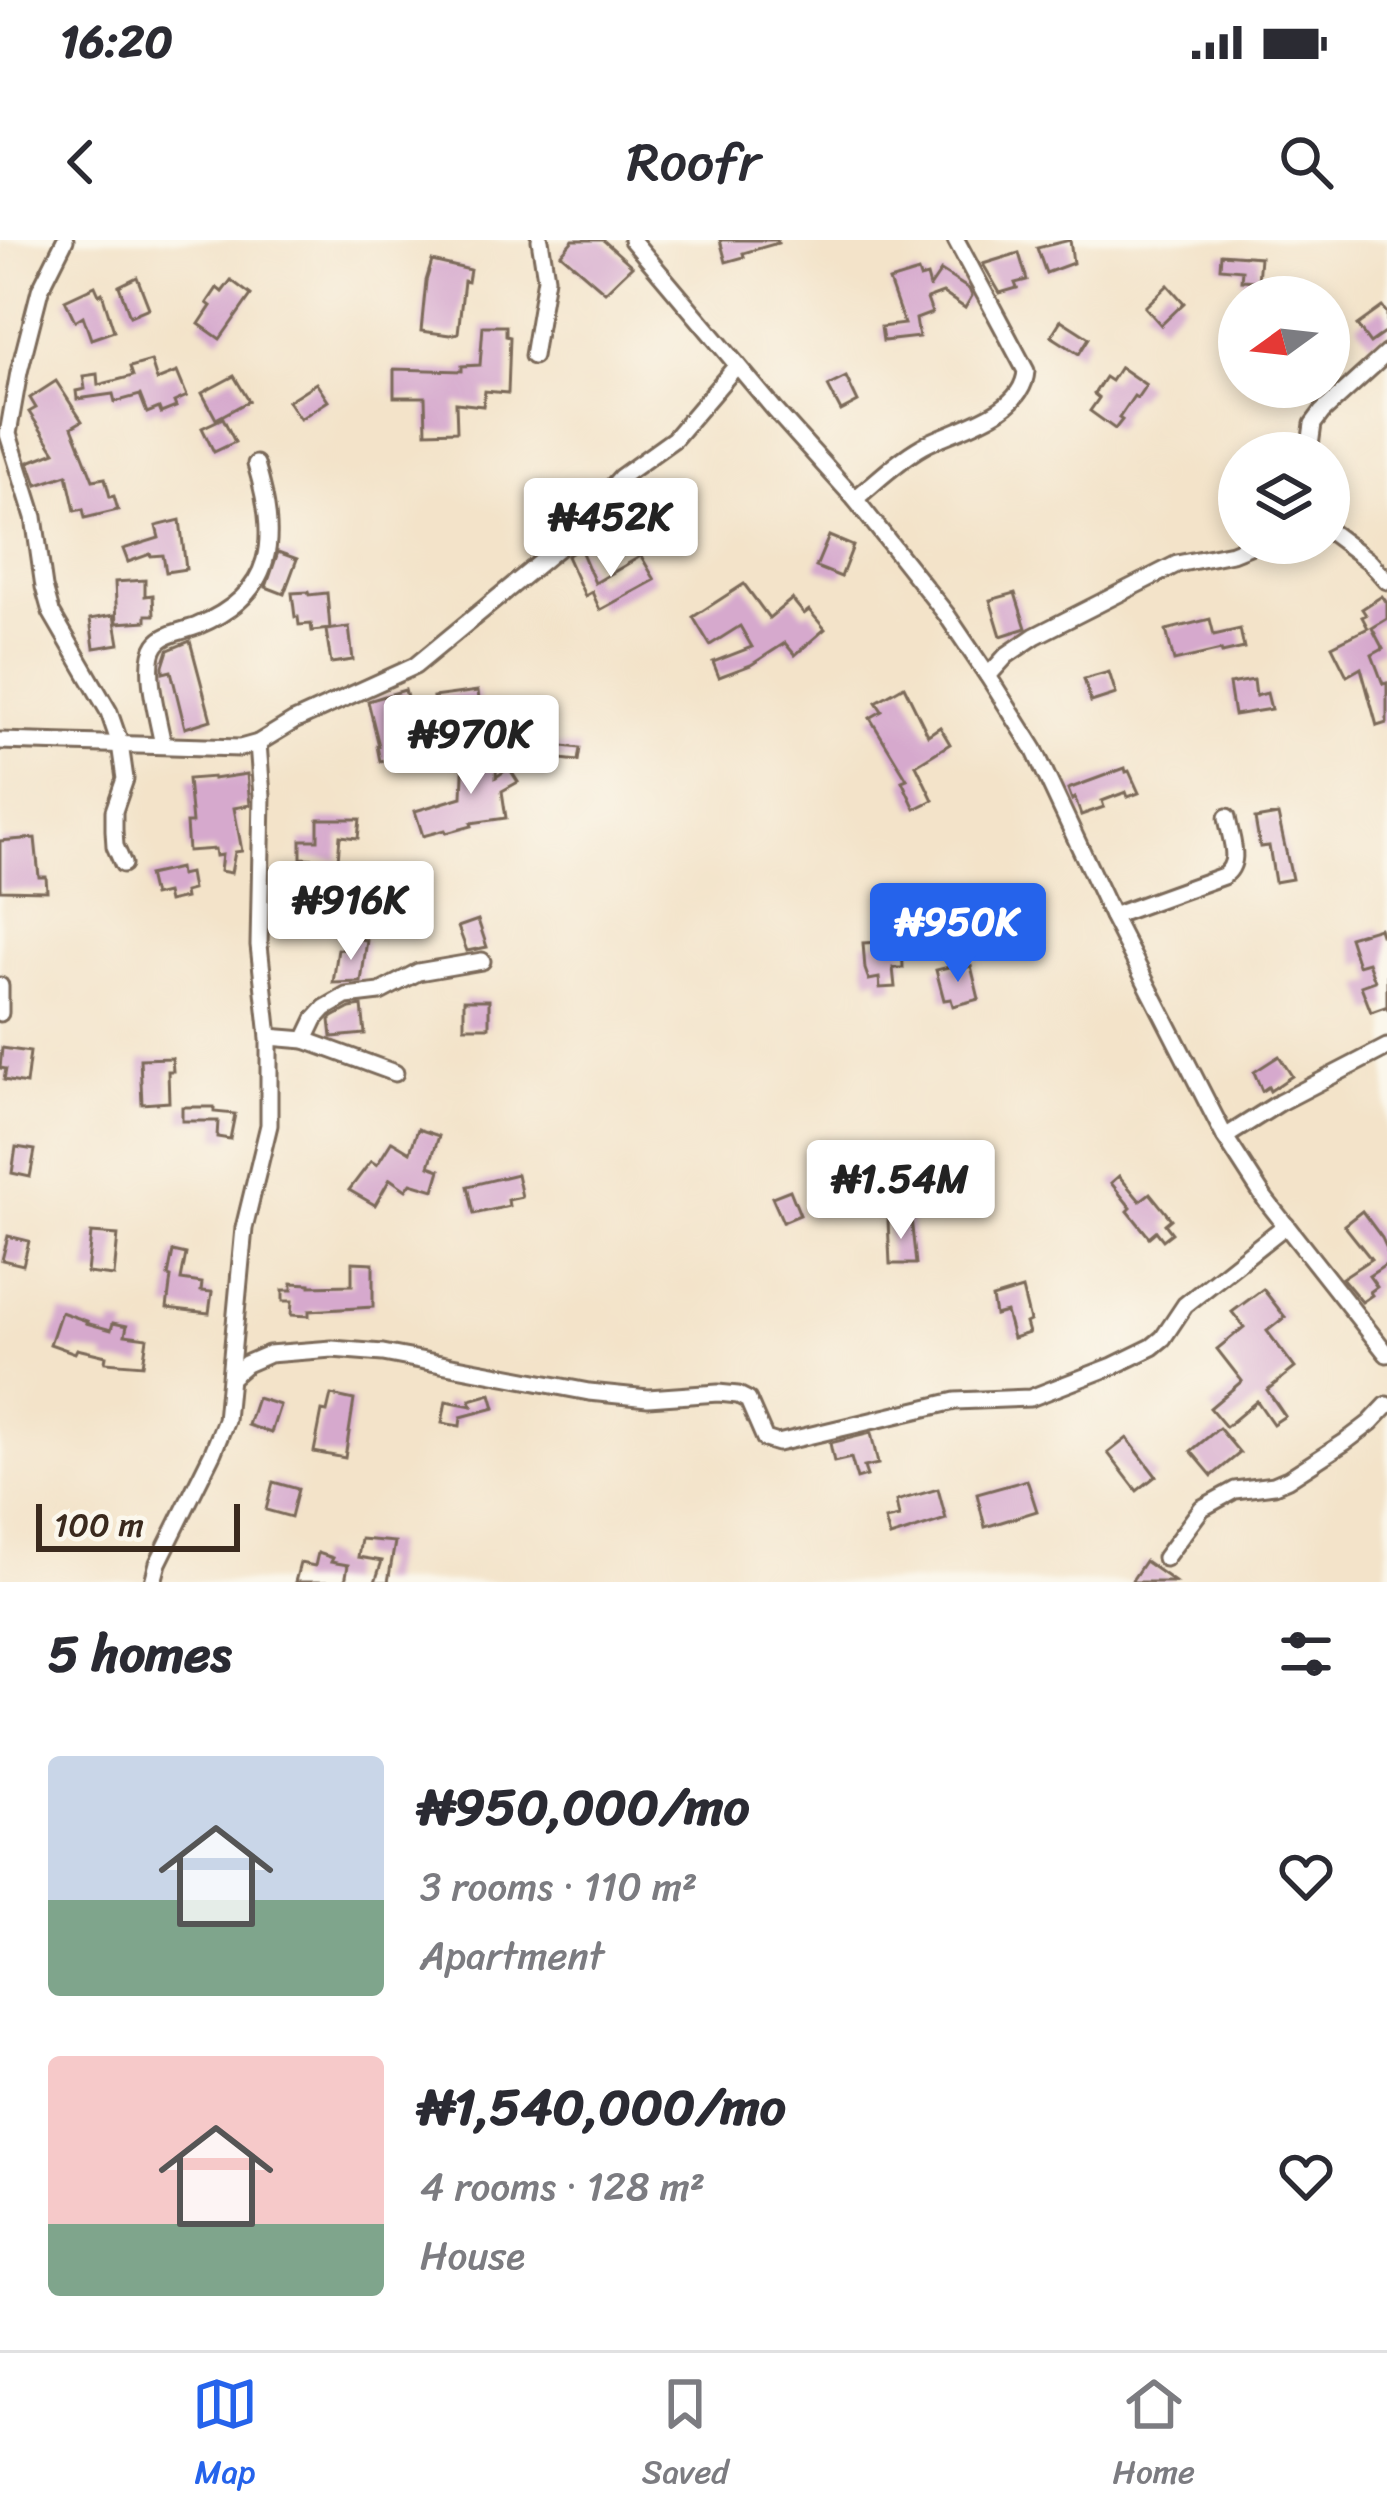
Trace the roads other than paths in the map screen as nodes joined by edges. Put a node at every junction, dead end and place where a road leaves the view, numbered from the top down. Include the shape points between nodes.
1 (64, 240) edge
2 (540, 240) edge
3 (632, 240) edge
4 (956, 240) edge
5 (1387, 353) edge
6 (533, 356) dead end
7 (737, 365) junction
8 (1312, 432) edge
9 (256, 464) dead end
10 (855, 499) junction
11 (1350, 547) edge
12 (1218, 556) edge
13 (1387, 581) edge
14 (988, 676) junction
15 (0, 741) edge
16 (258, 743) junction
17 (120, 744) junction
18 (164, 745) junction
19 (1227, 817) dead end
20 (123, 864) dead end
21 (1112, 916) junction
22 (482, 961) dead end
23 (0, 986) edge
24 (0, 1013) edge
25 (269, 1037) junction
26 (305, 1040) junction
27 (1387, 1047) edge
28 (395, 1072) dead end
29 (1225, 1137) junction
30 (1286, 1225) junction
31 (1387, 1354) edge
32 (231, 1377) junction
33 (1387, 1406) edge
34 (1165, 1558) dead end
35 (153, 1582) edge

1 - 17 street via 40,290 8,434 51,612
2 - 6 street via 546,278
3 - 7 street
4 - 10 street via 1026,381 998,413 923,446
5 - 8 street via 1322,412
7 - 10 street
7 - 16 street via 674,439 621,477 558,548 415,666
9 - 18 street via 270,523 255,585 223,614 154,646
10 - 14 street
11 - 13 street
12 - 14 street via 1177,564 1035,636
14 - 21 street via 1034,749
15 - 17 street
16 - 18 street
16 - 25 street
17 - 18 street
17 - 20 street via 125,778 114,830
19 - 21 street via 1231,870
21 - 29 street
22 - 26 street via 346,996 325,1008
23 - 24 street
25 - 26 street
25 - 32 street via 269,1125 244,1228
26 - 28 street
27 - 29 street
29 - 30 street
30 - 31 street
30 - 32 street via 1185,1305 1152,1347 1113,1366 1030,1398 955,1402 778,1443 765,1439 738,1395 589,1392 332,1349 269,1354
32 - 35 street via 226,1420
33 - 34 street via 1288,1479 1234,1490 1202,1508

